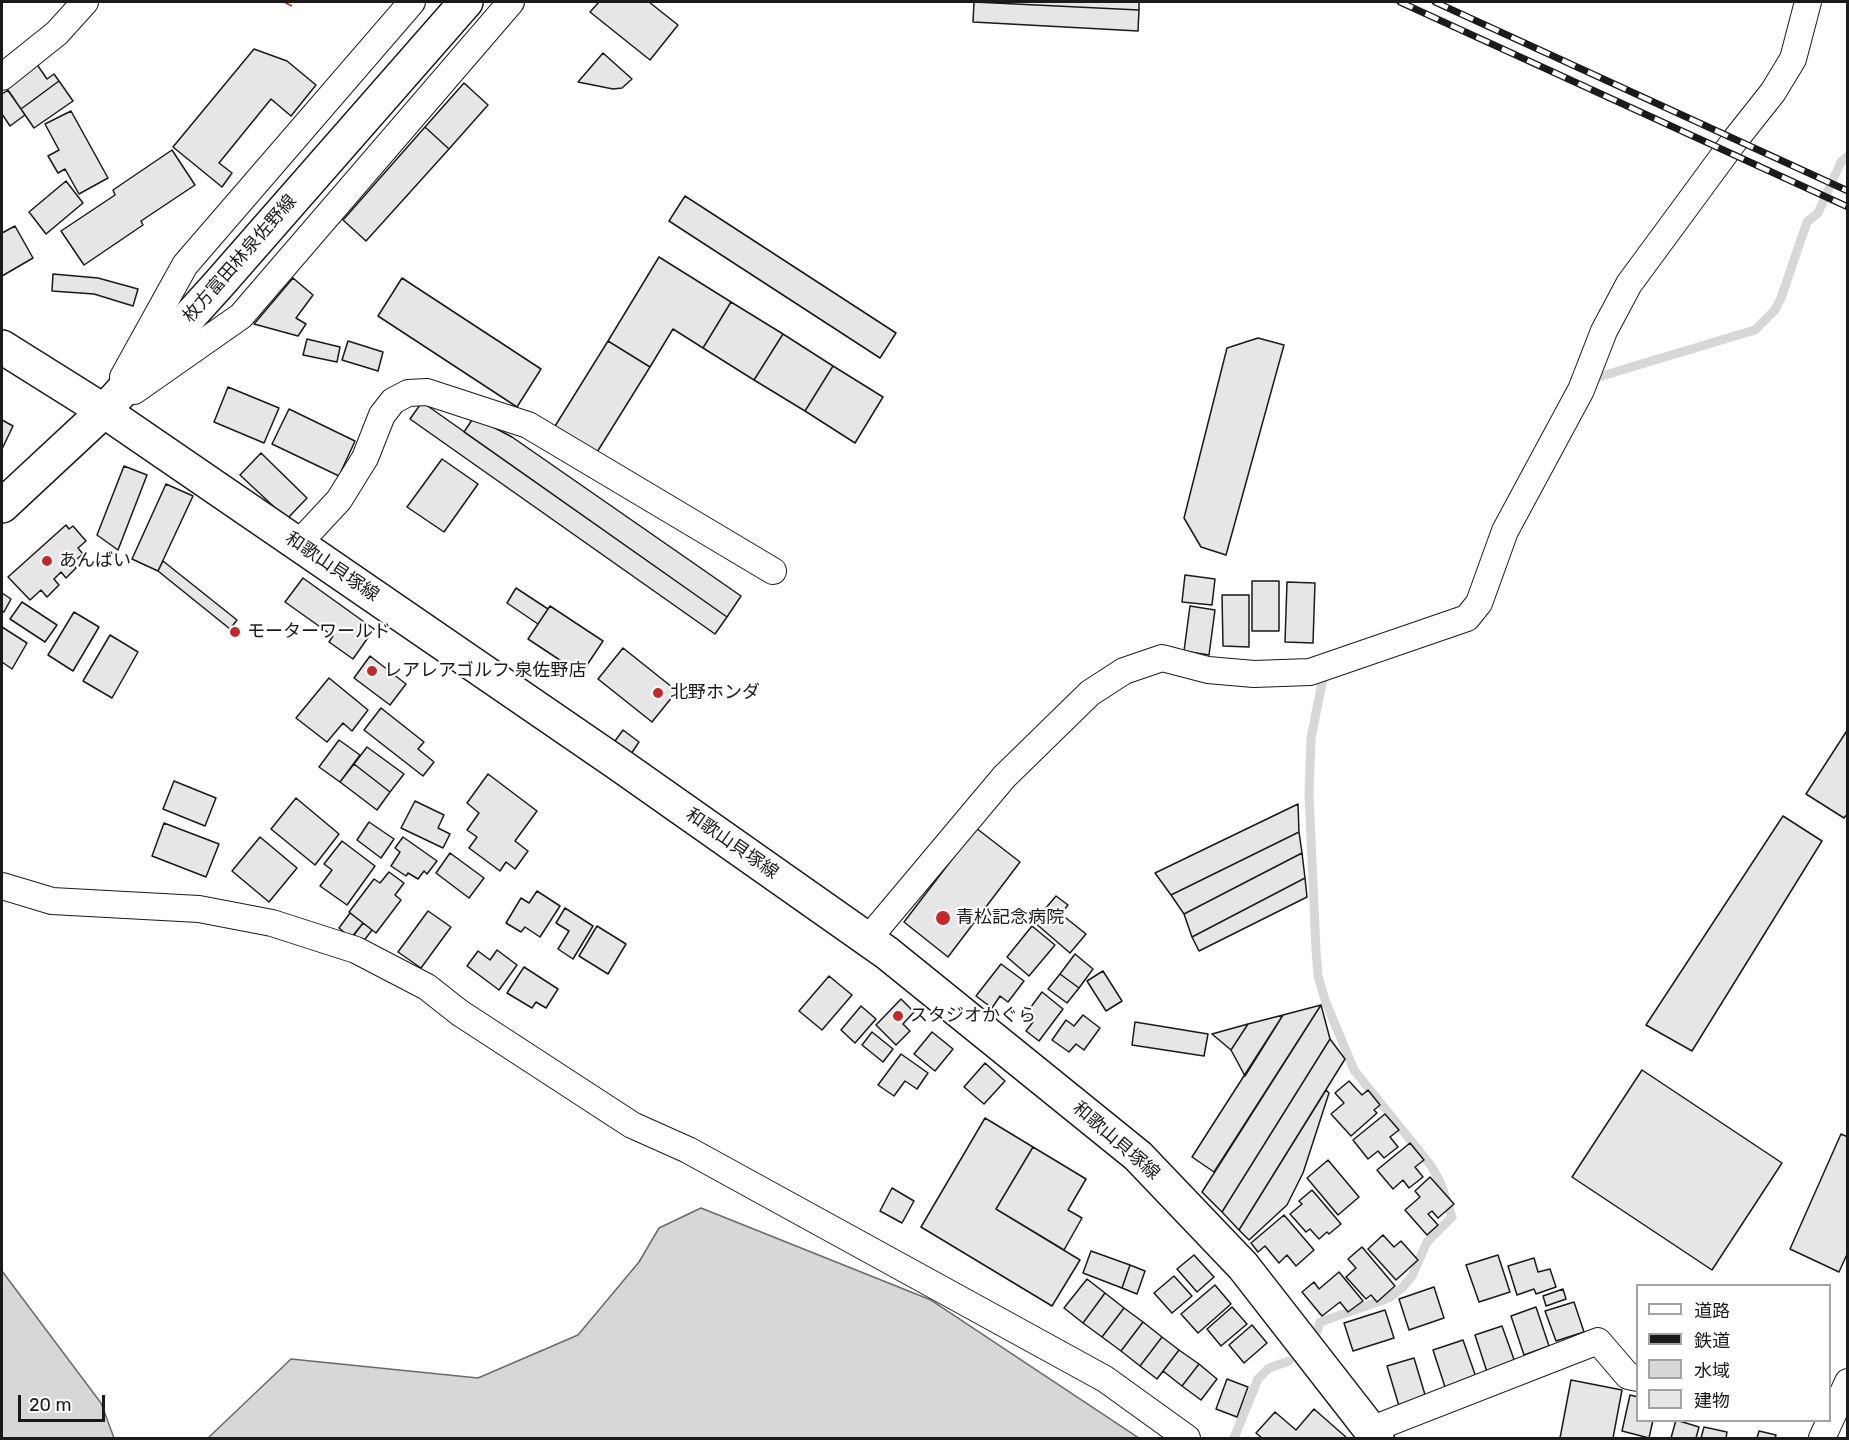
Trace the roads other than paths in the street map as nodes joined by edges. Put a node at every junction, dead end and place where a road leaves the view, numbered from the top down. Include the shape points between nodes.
1 (86, 2) edge
2 (412, 2) edge
3 (466, 2) edge
4 (511, 2) edge
5 (1808, 2) edge
6 (2, 77) edge
7 (2, 347) edge
8 (104, 411) junction
9 (2, 506) edge
10 (298, 544) junction
11 (773, 571) dead end
12 (2, 886) edge
13 (868, 939) junction
14 (1636, 1378) edge
15 (1848, 1382) edge
16 (1831, 1413) edge
17 (1375, 1436) edge
18 (1187, 1438) edge

1 - 6 street via 57,33
2 - 8 street via 185,265
3 - 8 main road, 枚方富田林泉佐野線
4 - 8 street via 241,316
5 - 13 street via 1793,59 1773,92 1629,284 1604,331 1581,390 1505,531 1479,603 1467,618 1310,672 1254,674 1208,670 1162,658 1124,671 1090,693 1004,777
7 - 8 main road, 和歌山貝塚線
8 - 9 main road, 枚方富田林泉佐野線
8 - 10 main road, 和歌山貝塚線
10 - 11 street via 339,500 393,401 408,393 427,392 528,425
10 - 13 main road, 和歌山貝塚線
12 - 18 street via 52,901 199,909 272,923 356,950 427,987 460,1014 633,1125 688,1150 1095,1374
13 - 17 main road, 和歌山貝塚線 via 1138,1156 1243,1266
14 - 17 street via 1628,1376 1598,1341
15 - 16 street

